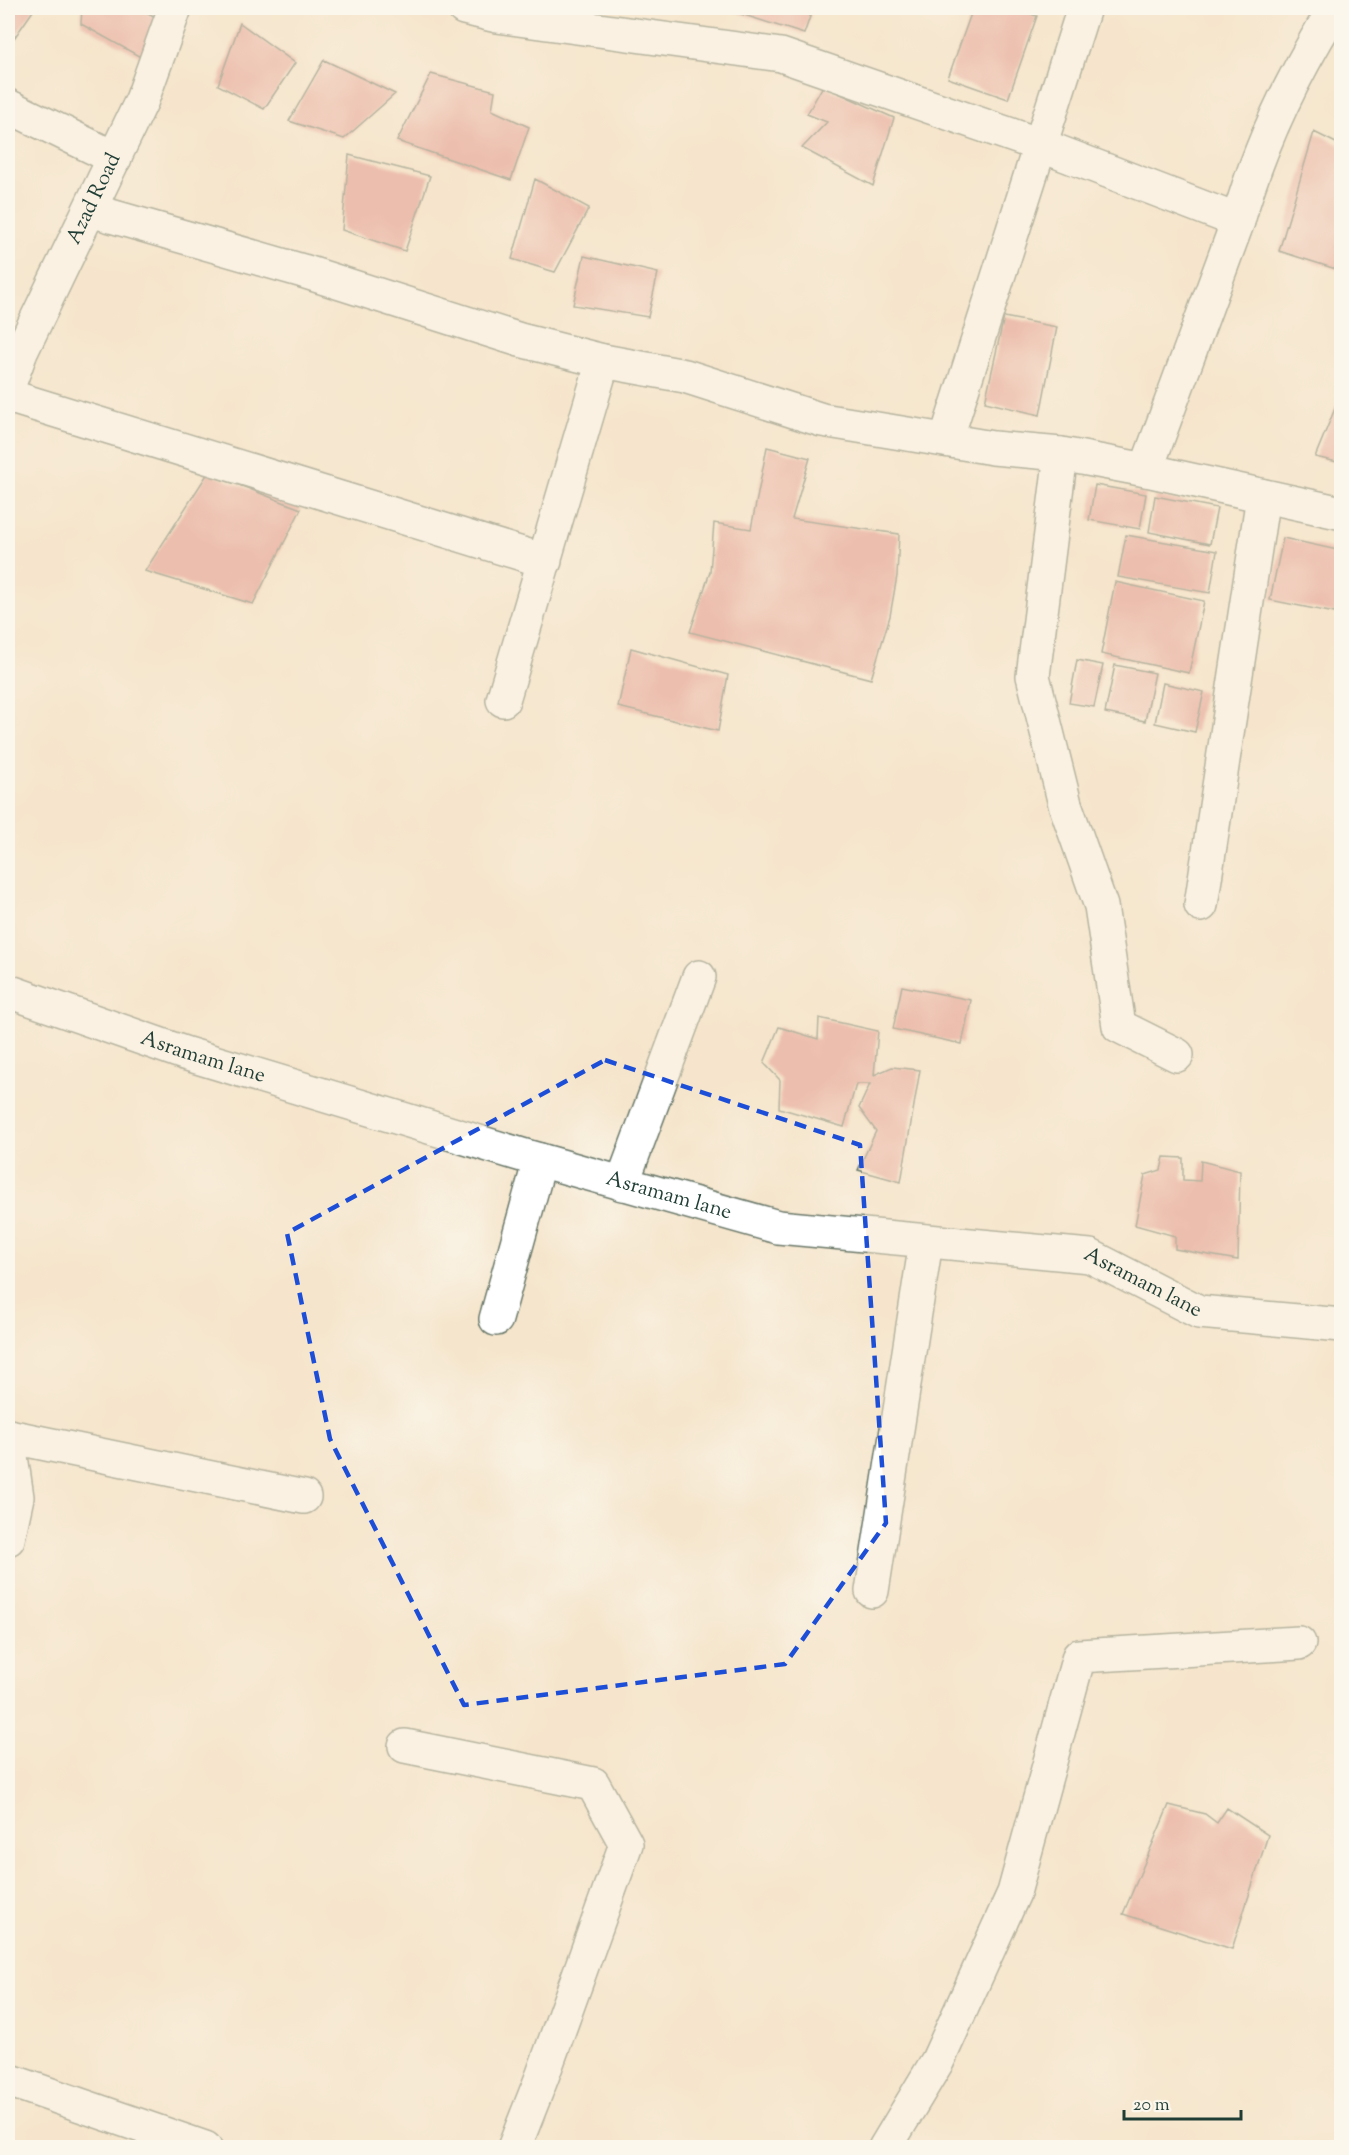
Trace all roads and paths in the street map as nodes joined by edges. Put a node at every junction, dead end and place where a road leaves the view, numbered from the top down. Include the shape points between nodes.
1 (175, 8) edge
2 (464, 8) edge
3 (1084, 8) edge
4 (1335, 14) edge
5 (8, 105) edge
6 (1040, 145) junction
7 (115, 158) junction
8 (90, 210) junction
9 (1238, 221) junction
10 (603, 361) junction
11 (8, 387) edge
12 (8, 396) edge
13 (946, 440) junction
14 (1061, 454) junction
15 (1146, 470) junction
16 (1263, 496) junction
17 (1341, 513) edge
18 (545, 561) junction
19 (503, 700) dead end
20 (1201, 905) dead end
21 (699, 977) dead end
22 (8, 991) edge
23 (1177, 1055) dead end
24 (540, 1160) junction
25 (622, 1184) junction
26 (926, 1242) junction
27 (496, 1319) dead end
28 (1341, 1324) edge
29 (8, 1436) edge
30 (304, 1497) dead end
31 (8, 1539) edge
32 (872, 1591) dead end
33 (1299, 1643) dead end
34 (405, 1746) dead end
35 (8, 2080) edge
36 (205, 2148) edge
37 (514, 2148) edge
38 (885, 2148) edge

1 - 7 street, Azad Road via 142,100
2 - 6 street via 496,16 781,55
3 - 6 street
4 - 9 street via 1295,73 1246,190
5 - 7 street
6 - 9 street
6 - 13 street
7 - 8 street, Azad Road
8 - 10 street via 303,271 520,340
8 - 11 street, Azad Road
9 - 15 street
10 - 13 street via 685,376 822,420
10 - 18 street
12 - 18 street
13 - 14 street
14 - 15 street
14 - 23 street via 1033,676 1065,804 1101,906 1119,1026
15 - 16 street
16 - 17 street
16 - 20 street
18 - 19 street
21 - 25 street
22 - 24 street, Asramam lane via 184,1053
24 - 25 street, Asramam lane
24 - 27 street
25 - 26 street, Asramam lane via 778,1227
26 - 28 street, Asramam lane via 1090,1256 1199,1312
26 - 32 street
29 - 30 street
29 - 31 street via 17,1497
33 - 38 street via 1079,1656 1014,1893 938,2060
34 - 37 street via 593,1784 627,1844
35 - 36 street

